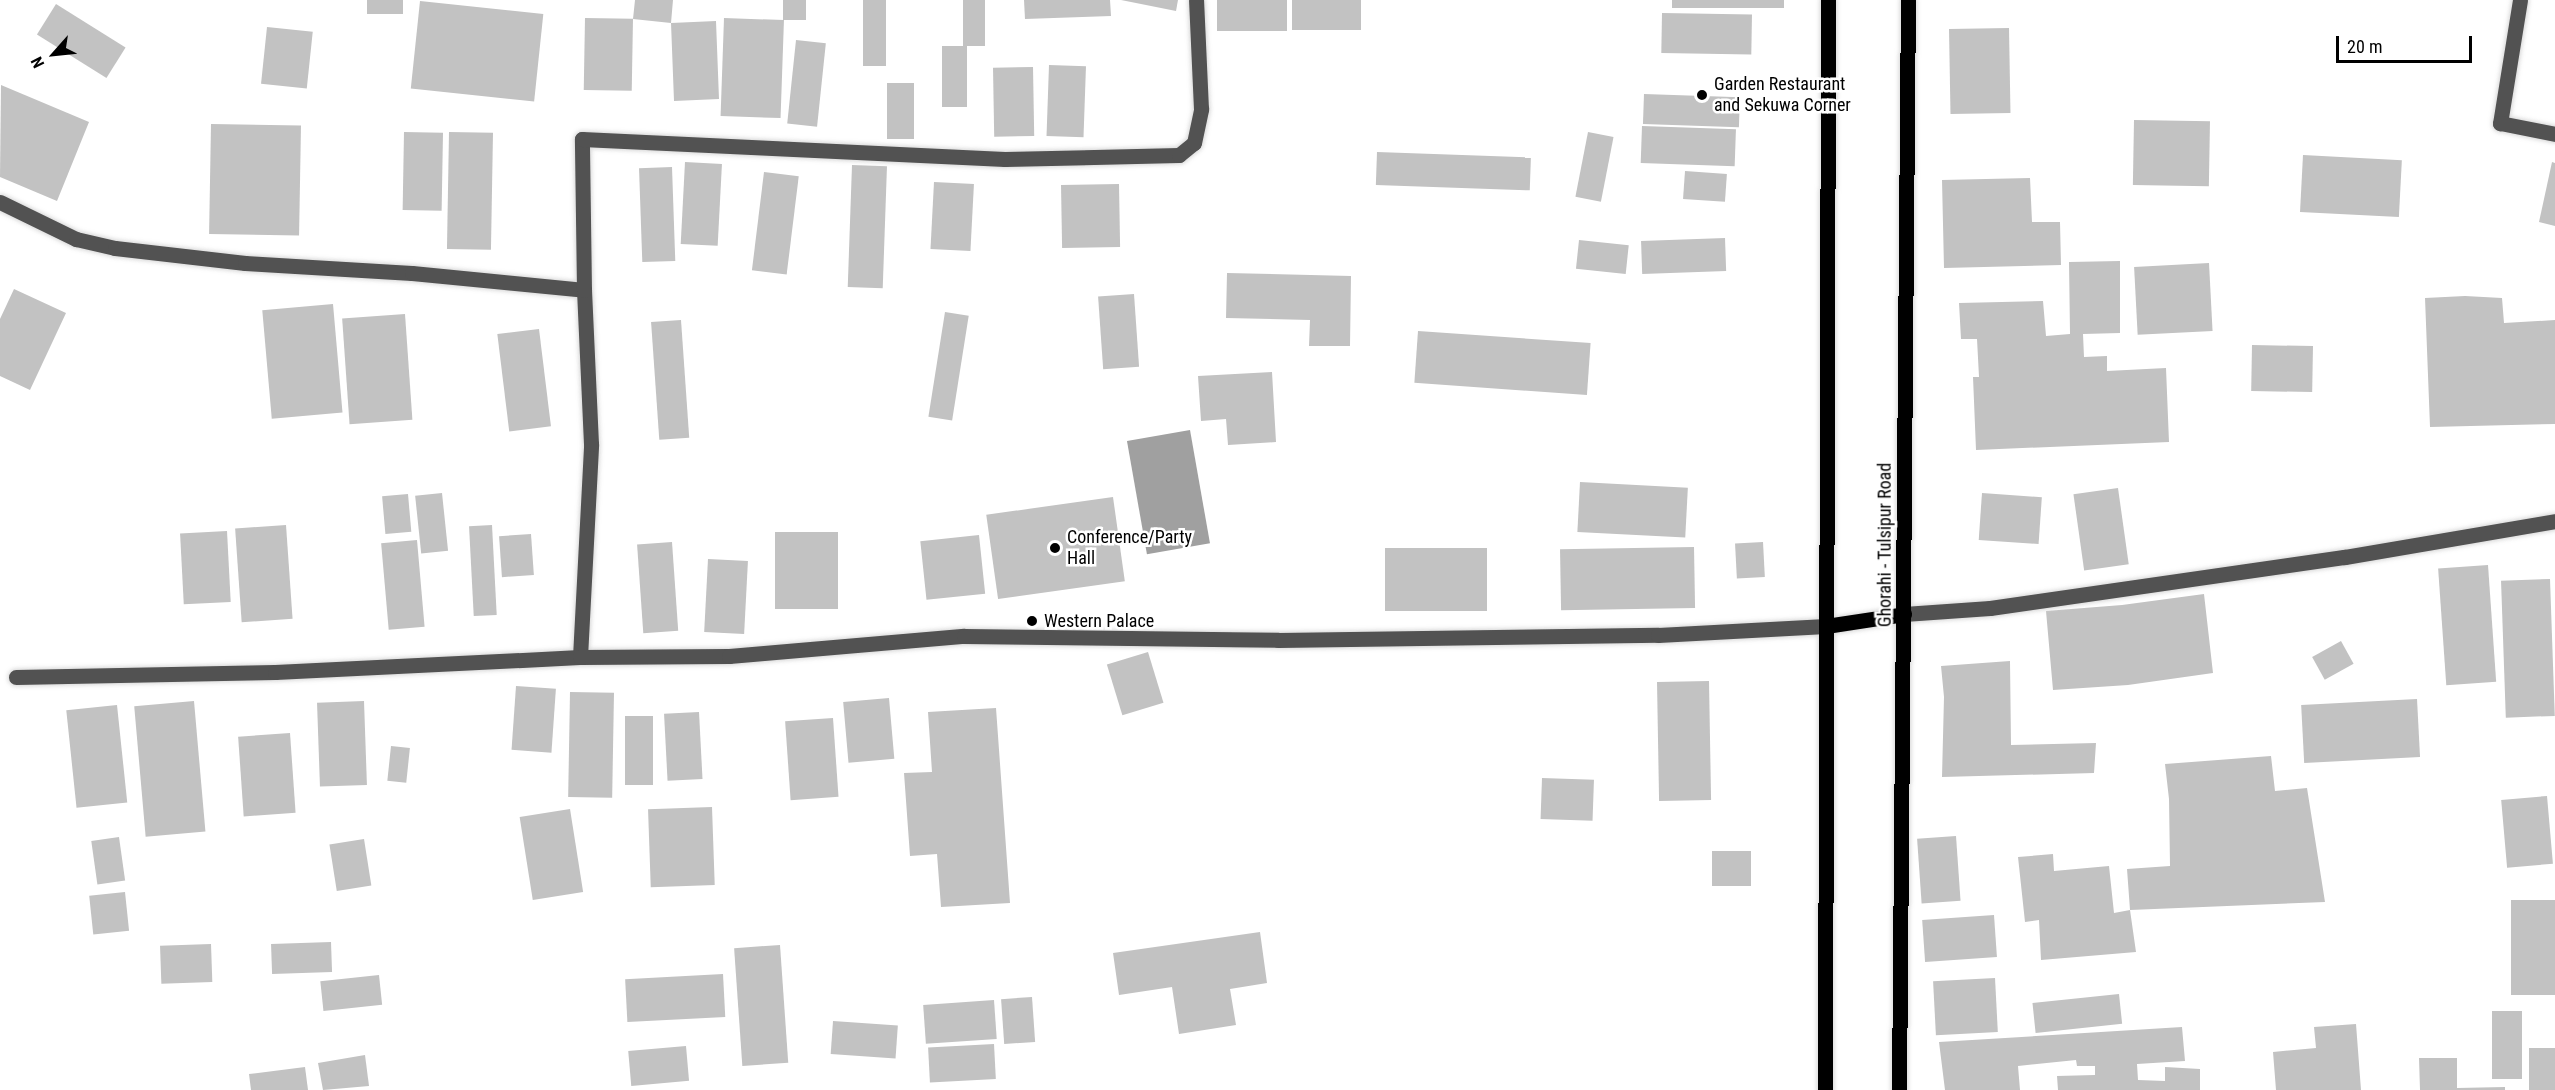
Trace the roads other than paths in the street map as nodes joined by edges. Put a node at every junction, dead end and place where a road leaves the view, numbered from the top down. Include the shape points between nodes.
1 (1196, 0) edge
2 (1828, 0) edge
3 (1908, 0) edge
4 (2520, 0) edge
5 (2555, 134) edge
6 (0, 202) edge
7 (584, 290) junction
8 (2555, 521) edge
9 (1904, 614) junction
10 (1826, 626) junction
11 (580, 657) junction
12 (16, 677) dead end
13 (1825, 1090) edge
14 (1899, 1090) edge

1 - 7 street via 1201,110 1194,143 1179,155 1005,159 582,139
2 - 10 main road
3 - 9 main road, Ghorahi - Tulsipur Road
4 - 5 street via 2500,123
6 - 7 street via 67,236 115,248 245,263 412,273
7 - 11 street via 591,444
8 - 9 street via 2345,557 2026,603
9 - 10 main road
9 - 14 main road, Ghorahi - Tulsipur Road
10 - 11 street via 1658,635 1314,639 964,636 729,656
10 - 13 main road
11 - 12 street via 275,672

